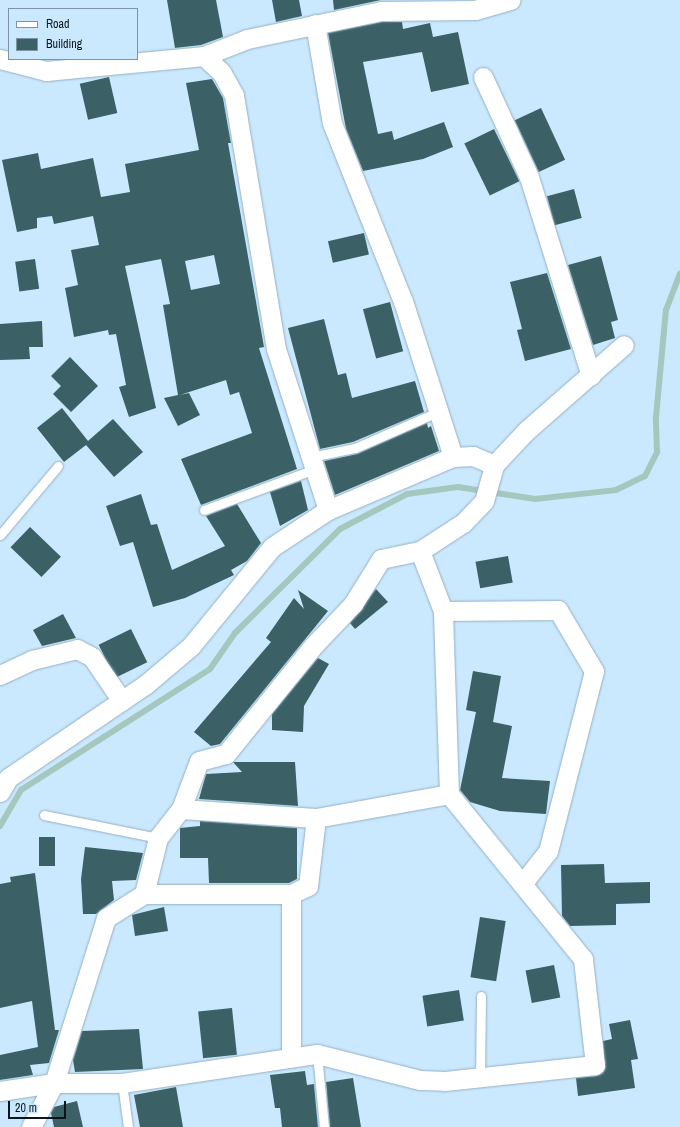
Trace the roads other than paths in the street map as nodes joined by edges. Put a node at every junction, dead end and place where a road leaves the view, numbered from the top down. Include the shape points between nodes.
1 (511, 0) edge
2 (475, 5) edge
3 (315, 24) junction
4 (204, 56) junction
5 (0, 59) edge
6 (483, 77) dead end
7 (624, 345) dead end
8 (591, 376) junction
9 (440, 411) junction
10 (453, 457) junction
11 (313, 463) junction
12 (58, 466) dead end
13 (492, 472) junction
14 (204, 510) dead end
15 (328, 510) junction
16 (0, 535) edge
17 (420, 551) junction
18 (443, 612) junction
19 (0, 675) edge
20 (122, 701) junction
21 (0, 792) edge
22 (449, 794) junction
23 (181, 809) junction
24 (44, 815) dead end
25 (316, 818) junction
26 (158, 838) junction
27 (522, 884) junction
28 (144, 894) junction
29 (291, 894) junction
30 (481, 996) dead end
31 (316, 1054) junction
32 (291, 1056) junction
33 (480, 1079) junction
34 (54, 1083) junction
35 (122, 1083) junction
36 (0, 1091) edge
37 (31, 1127) edge
38 (128, 1127) edge
39 (324, 1127) edge

1 - 2 street
2 - 3 street via 381,12
3 - 4 street via 247,39
3 - 9 street via 332,123 403,301
4 - 5 street via 46,71
4 - 11 street via 221,72 234,95 276,348
6 - 8 street via 529,176
7 - 8 street
8 - 13 street via 526,431
9 - 10 street
9 - 11 lane via 355,448
10 - 13 street via 473,456
10 - 15 street
11 - 14 lane
11 - 15 street
12 - 16 lane
13 - 17 street via 484,501 463,523
15 - 20 street via 272,547 191,646
17 - 18 street
17 - 23 street via 381,559 353,604 314,645 226,754 199,761
18 - 22 street
18 - 27 street via 558,610 594,671 548,851
19 - 20 street via 32,660 77,648 92,657
20 - 21 street via 8,778
22 - 25 street
22 - 27 street
23 - 25 street
23 - 26 street
24 - 26 lane
25 - 29 street via 308,886
26 - 28 street
27 - 33 street via 583,959 595,1066
28 - 29 street
28 - 34 street via 106,918
29 - 32 street
30 - 33 lane
31 - 32 street
31 - 33 street via 420,1080
31 - 39 lane
32 - 35 street
34 - 35 street
34 - 36 street
34 - 37 street
35 - 38 lane

